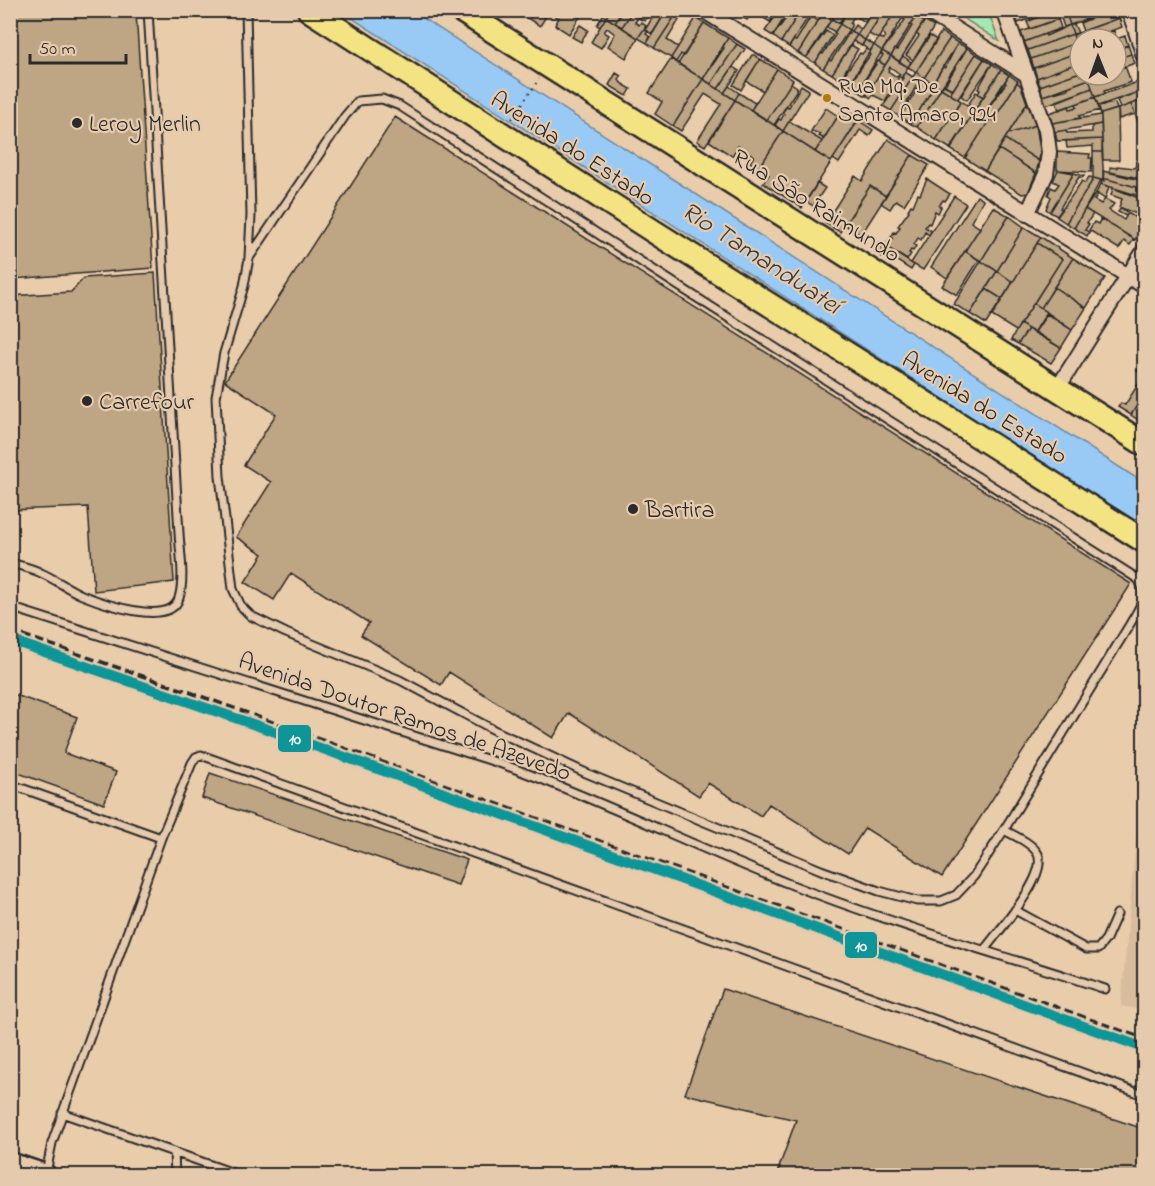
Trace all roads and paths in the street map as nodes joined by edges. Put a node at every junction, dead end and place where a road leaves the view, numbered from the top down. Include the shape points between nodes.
1 (148, 10) edge
2 (246, 10) edge
3 (309, 10) edge
4 (703, 10) edge
5 (925, 10) edge
6 (1004, 10) edge
7 (1130, 10) edge
8 (462, 11) edge
9 (1144, 56) edge
10 (1026, 74) junction
11 (540, 77) dead end
12 (507, 126) dead end
13 (1027, 214) junction
14 (1144, 251) edge
15 (249, 258) junction
16 (1129, 276) junction
17 (1144, 286) edge
18 (1057, 389) junction
19 (1144, 444) edge
20 (1144, 541) edge
21 (10, 563) edge
22 (10, 607) edge
23 (10, 784) edge
24 (1004, 830) junction
25 (160, 838) junction
26 (1015, 910) junction
27 (1117, 914) dead end
28 (985, 950) junction
29 (1105, 989) dead end
30 (1144, 1095) edge
31 (62, 1113) junction
32 (174, 1152) junction
33 (10, 1161) edge
34 (46, 1174) edge
35 (175, 1176) edge
36 (242, 1176) edge

1 - 21 lane via 179,533 179,599 172,609 162,613 106,604
2 - 15 lane
3 - 20 highway, Avenida do Estado
4 - 13 street
5 - 10 street
6 - 10 street
7 - 9 street
8 - 18 highway, Rua São Raimundo
10 - 13 street via 1046,130 1049,152 1046,174
11 - 12 path
13 - 16 street
14 - 16 street
15 - 24 lane via 216,397 233,589 251,616 400,680 586,774 879,891 917,901 941,901 956,895 974,876
15 - 24 lane via 345,116 358,101 382,99 462,145 1138,579 1144,595 1135,615
16 - 17 street
16 - 18 street
18 - 19 highway, Rua São Raimundo
22 - 28 lane, Avenida Doutor Ramos de Azevedo via 502,764 808,891
23 - 25 lane
24 - 26 lane via 1039,856 1037,872
25 - 30 lane via 192,763 201,755
25 - 31 lane
26 - 27 lane via 1086,949 1098,949
26 - 28 lane
28 - 29 lane, Avenida Doutor Ramos de Azevedo
31 - 32 lane
31 - 34 lane
32 - 35 lane
32 - 36 lane
33 - 34 street

